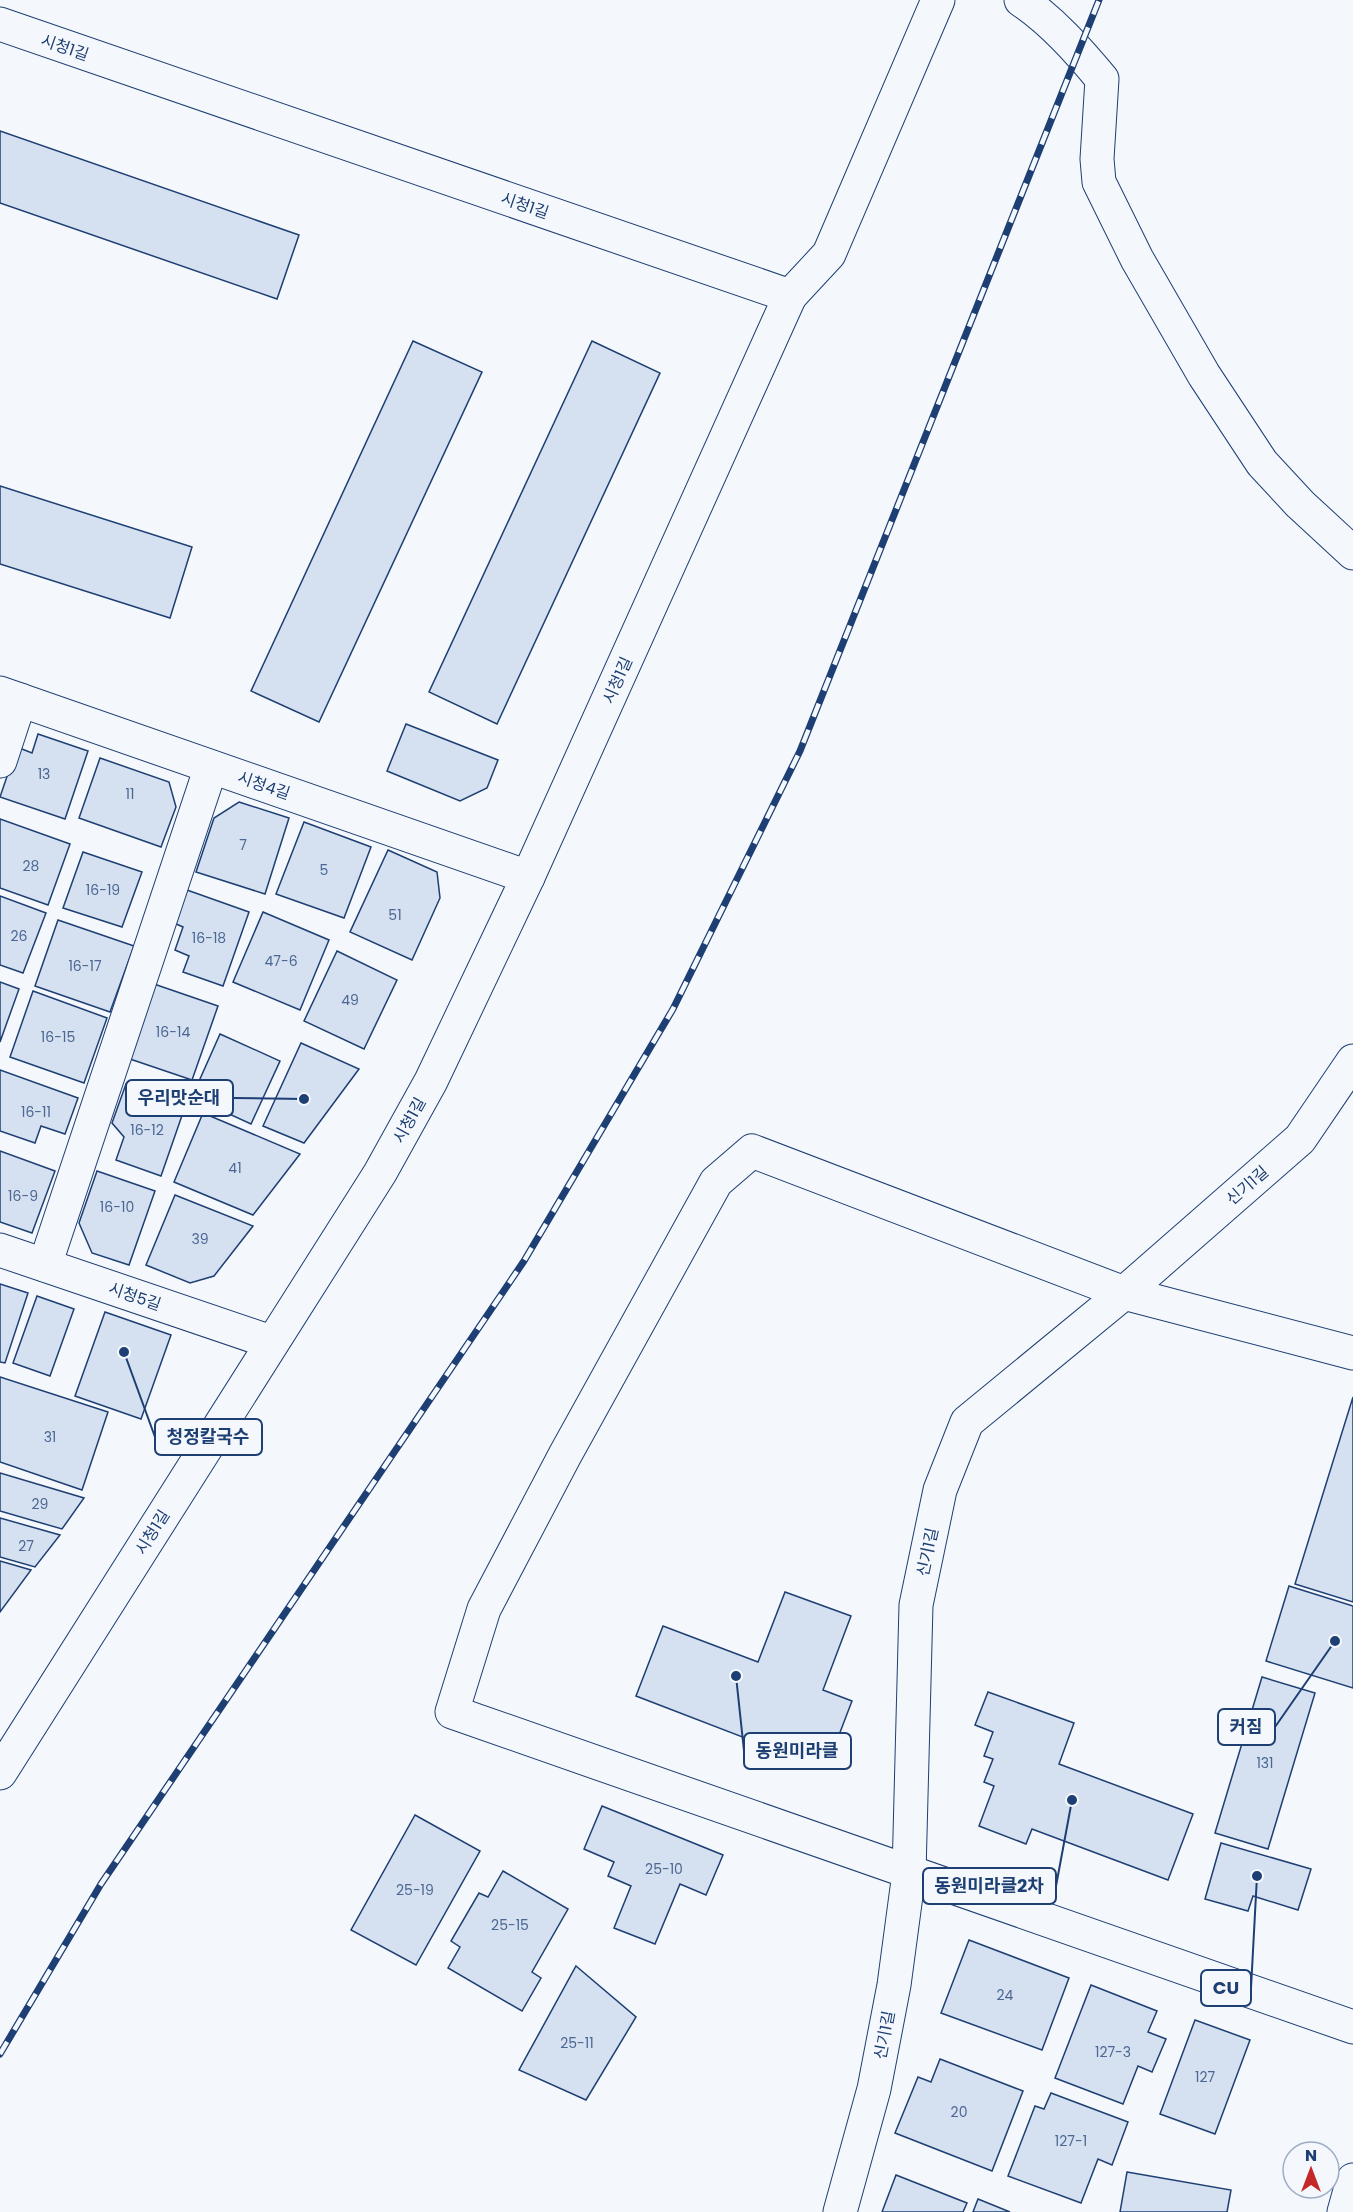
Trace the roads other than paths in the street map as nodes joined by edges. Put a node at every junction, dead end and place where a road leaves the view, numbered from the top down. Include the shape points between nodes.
1 (938, 0) edge
2 (1021, 0) edge
3 (0, 24) edge
4 (790, 296) junction
5 (1353, 553) edge
6 (10, 697) edge
7 (0, 761) edge
8 (211, 767) junction
9 (528, 877) junction
10 (1353, 1061) edge
11 (0, 1250) edge
12 (45, 1265) junction
13 (1124, 1293) junction
14 (271, 1342) junction
15 (1353, 1353) edge
16 (0, 1773) edge
17 (909, 1874) junction
18 (1353, 2027) edge
19 (1353, 2180) edge
20 (840, 2212) edge
21 (1344, 2212) edge

1 - 4 street via 829,254
2 - 5 street via 1078,51 1102,79 1099,182 1137,259 1204,375 1262,463
3 - 4 street, 시청1길
4 - 9 street, 시청1길
6 - 7 street
6 - 8 street, 시청4길
8 - 9 street, 시청4길
8 - 12 street
9 - 14 street, 시청1길 via 431,1081 380,1173
10 - 13 street, 신기1길 via 1300,1138
11 - 12 street, 시청5길
12 - 14 street, 시청5길
13 - 15 street
13 - 17 street, 신기1길 via 966,1422 940,1490 916,1605
13 - 17 street via 752,1151 716,1182 484,1609 452,1712
14 - 16 street, 시청1길
17 - 18 street
17 - 20 street, 신기1길 via 874,2089
19 - 21 street

